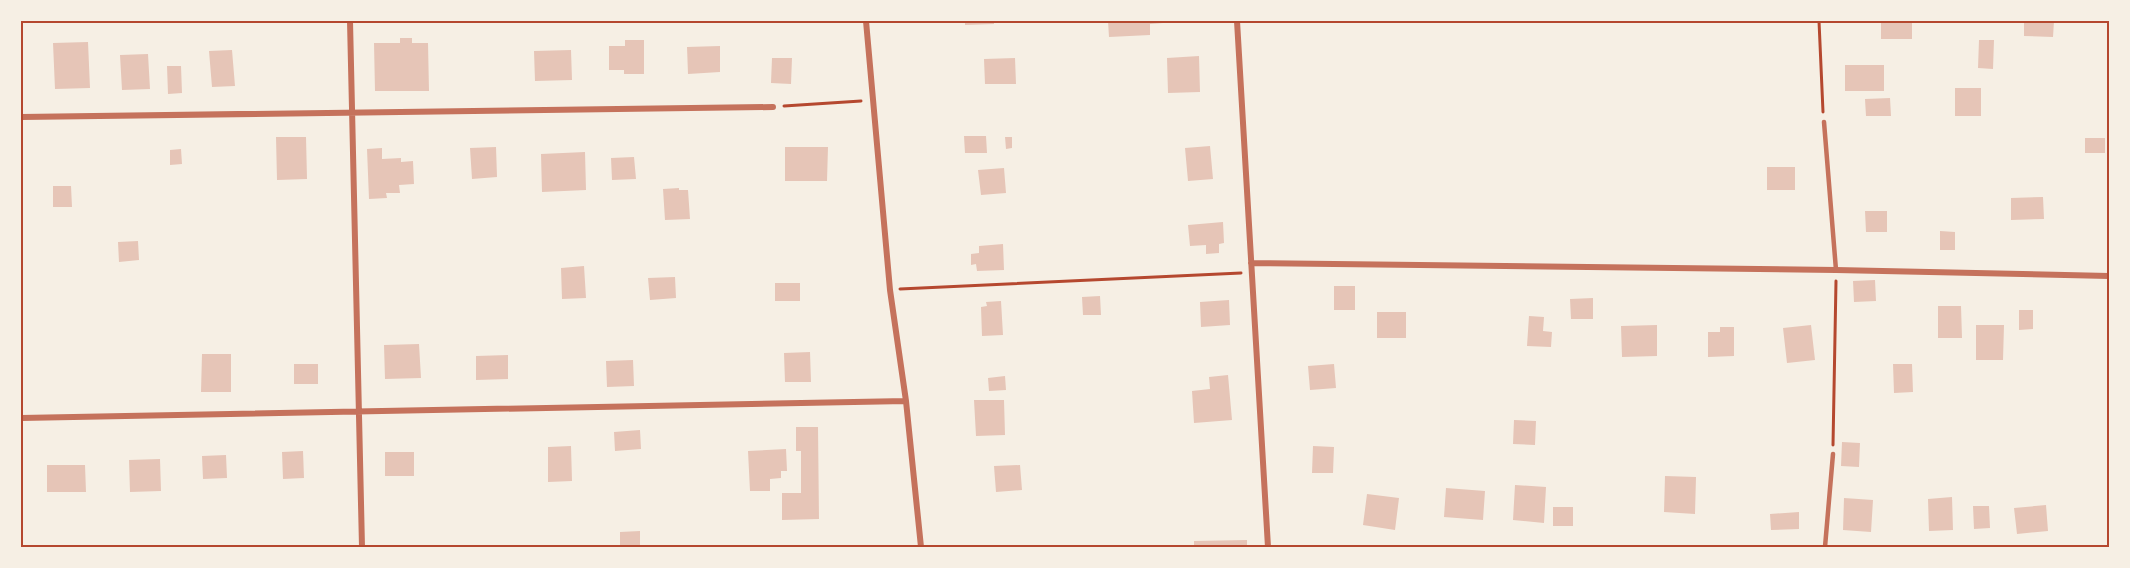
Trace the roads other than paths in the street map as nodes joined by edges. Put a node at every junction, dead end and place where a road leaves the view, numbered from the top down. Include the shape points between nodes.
1 (350, 21) edge
2 (866, 21) edge
3 (1237, 21) edge
4 (773, 107) road end
5 (352, 112) junction
6 (21, 117) edge
7 (1824, 122) road end
8 (1251, 263) junction
9 (1836, 270) junction
10 (2109, 276) edge
11 (906, 401) junction
12 (359, 412) junction
13 (21, 418) edge
14 (1833, 454) road end
15 (362, 547) edge
16 (921, 547) edge
17 (1268, 547) edge
18 (1825, 547) edge

1 - 5 street
2 - 11 street via 890,290
3 - 8 street
4 - 5 street
5 - 6 street
5 - 12 street
7 - 9 lane
8 - 9 street
8 - 17 street
9 - 10 street
11 - 12 street
11 - 16 street
12 - 13 street
12 - 15 street
14 - 18 lane

